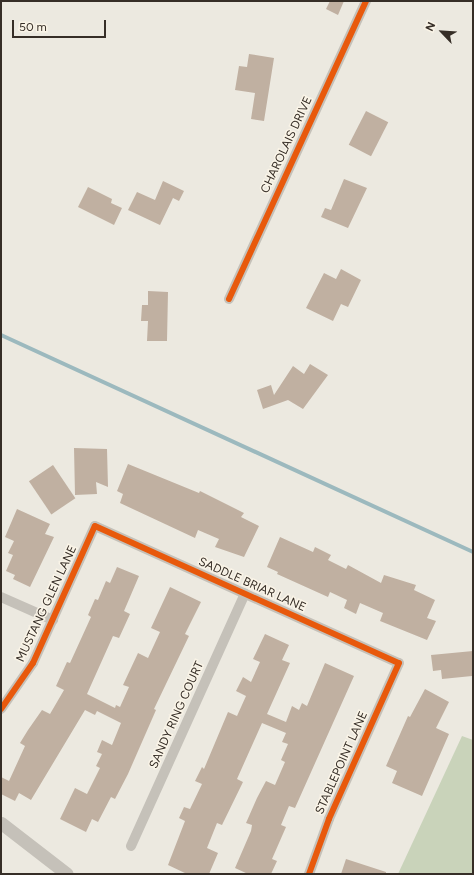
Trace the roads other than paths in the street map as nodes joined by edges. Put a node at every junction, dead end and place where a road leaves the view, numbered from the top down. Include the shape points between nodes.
1 (366, 1) edge
2 (229, 299) dead end
3 (95, 526) joint
4 (245, 594) junction
5 (1, 597) edge
6 (53, 620) junction
7 (399, 663) joint
8 (1, 709) edge
9 (1, 823) edge
10 (132, 846) dead end
11 (68, 874) edge
12 (309, 874) edge

1 - 2 street, CHAROLAIS DRIVE
3 - 4 street, SADDLE BRIAR LANE
3 - 6 street, MUSTANG GLEN LANE
4 - 7 street, SADDLE BRIAR LANE
4 - 10 street, SANDY RING COURT
5 - 6 street
6 - 8 street, MUSTANG GLEN LANE via 33,663
7 - 12 street, STABLEPOINT LANE via 329,819
9 - 11 street

